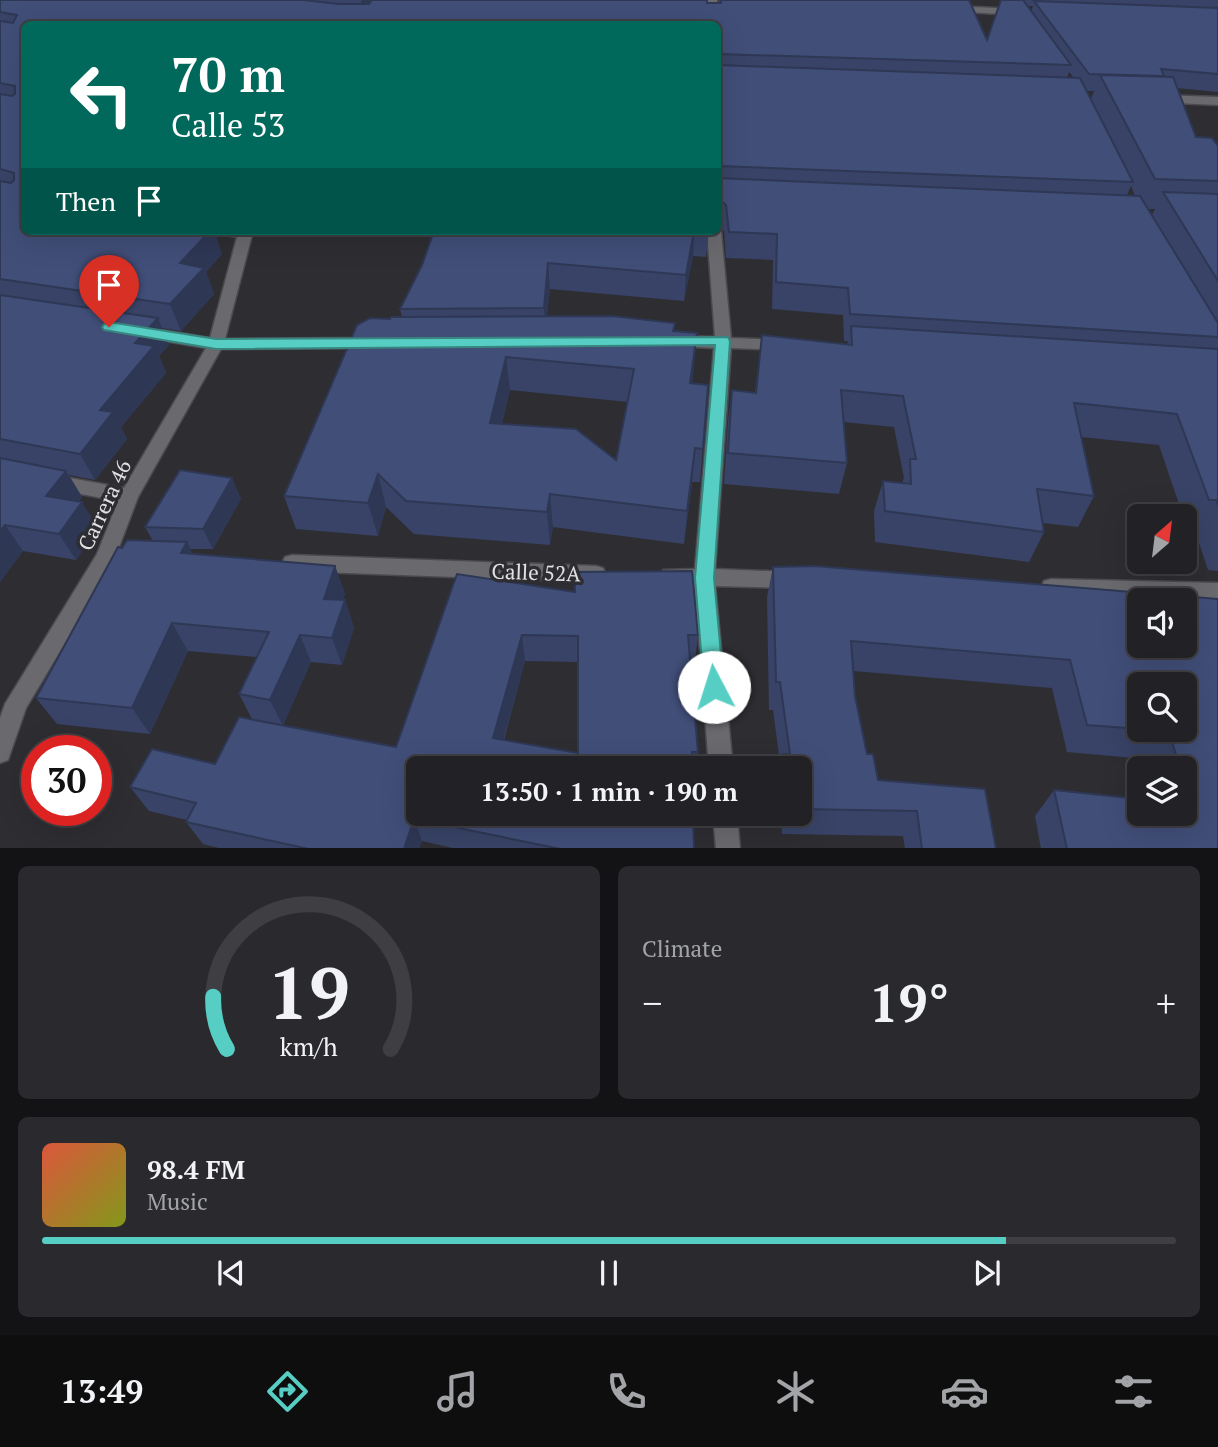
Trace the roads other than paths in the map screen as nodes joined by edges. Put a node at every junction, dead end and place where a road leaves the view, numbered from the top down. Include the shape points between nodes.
1 (712, 0) edge
2 (934, 8) edge
3 (1024, 16) edge
4 (712, 21) edge
5 (1141, 99) edge
6 (1218, 101) edge
7 (245, 235) edge
8 (713, 235) edge
9 (122, 329) edge
10 (654, 341) edge
11 (723, 341) junction
12 (394, 343) edge
13 (216, 344) junction
14 (806, 346) edge
15 (39, 479) edge
16 (130, 496) junction
17 (273, 563) edge
18 (621, 575) edge
19 (649, 576) edge
20 (704, 578) junction
21 (816, 581) edge
22 (1038, 587) edge
23 (1218, 592) edge
24 (8, 702) edge
25 (0, 751) edge
26 (720, 756) edge
27 (726, 826) edge
28 (728, 848) edge

1 - 4 street
2 - 3 street
5 - 6 street
7 - 13 street, Carrera 46
8 - 11 street
9 - 13 street
10 - 11 street
11 - 14 street
11 - 20 street
12 - 13 street
13 - 16 street, Carrera 46
15 - 16 street
16 - 24 street, Carrera 46 via 113,557
17 - 18 street, Calle 52A
19 - 20 street
20 - 21 street
20 - 26 street
22 - 23 street
24 - 25 street, Carrera 46
27 - 28 street

